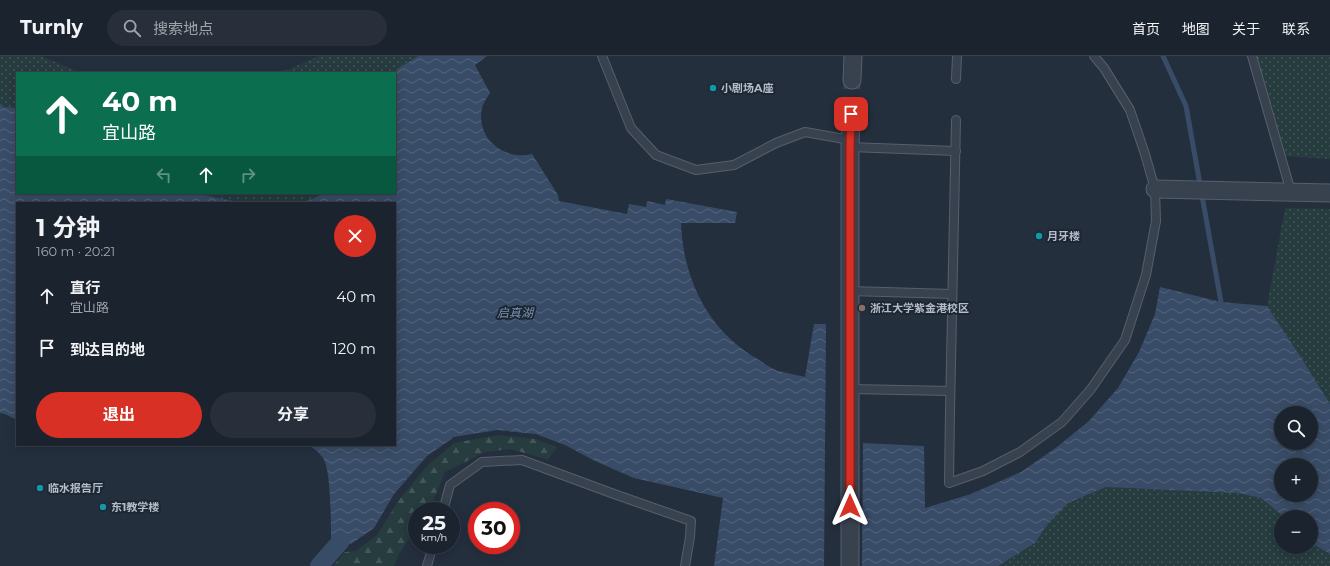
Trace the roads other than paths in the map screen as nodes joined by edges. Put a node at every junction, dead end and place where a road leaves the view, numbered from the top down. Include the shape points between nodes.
1 (602, 56) edge
2 (852, 56) edge
3 (957, 56) edge
4 (1094, 56) edge
5 (1252, 56) edge
6 (956, 79) dead end
7 (852, 80) tunnel mouth
8 (851, 114) tunnel mouth
9 (956, 120) dead end
10 (850, 144) junction
11 (956, 151) junction
12 (1163, 189) junction
13 (1291, 192) junction
14 (1330, 193) edge
15 (850, 291) junction
16 (952, 294) junction
17 (851, 389) junction
18 (950, 391) junction
19 (445, 502) edge
20 (430, 554) edge
21 (427, 566) edge
22 (684, 566) edge
23 (850, 566) edge

1 - 10 lane via 631,128 656,155 696,170 734,165 776,143 805,132
2 - 7 street
3 - 6 lane
4 - 12 lane via 1130,110 1145,154
5 - 13 lane
8 - 10 street
9 - 11 lane
10 - 11 lane
10 - 15 street
11 - 16 lane
12 - 13 street
12 - 18 lane via 1146,275 1125,340 1096,383 1062,422 1020,452 983,471 949,483
13 - 14 street
15 - 16 lane
15 - 17 street
16 - 18 lane
17 - 18 lane
17 - 23 street
19 - 22 lane via 450,485 482,462 522,460 691,521
20 - 21 lane

